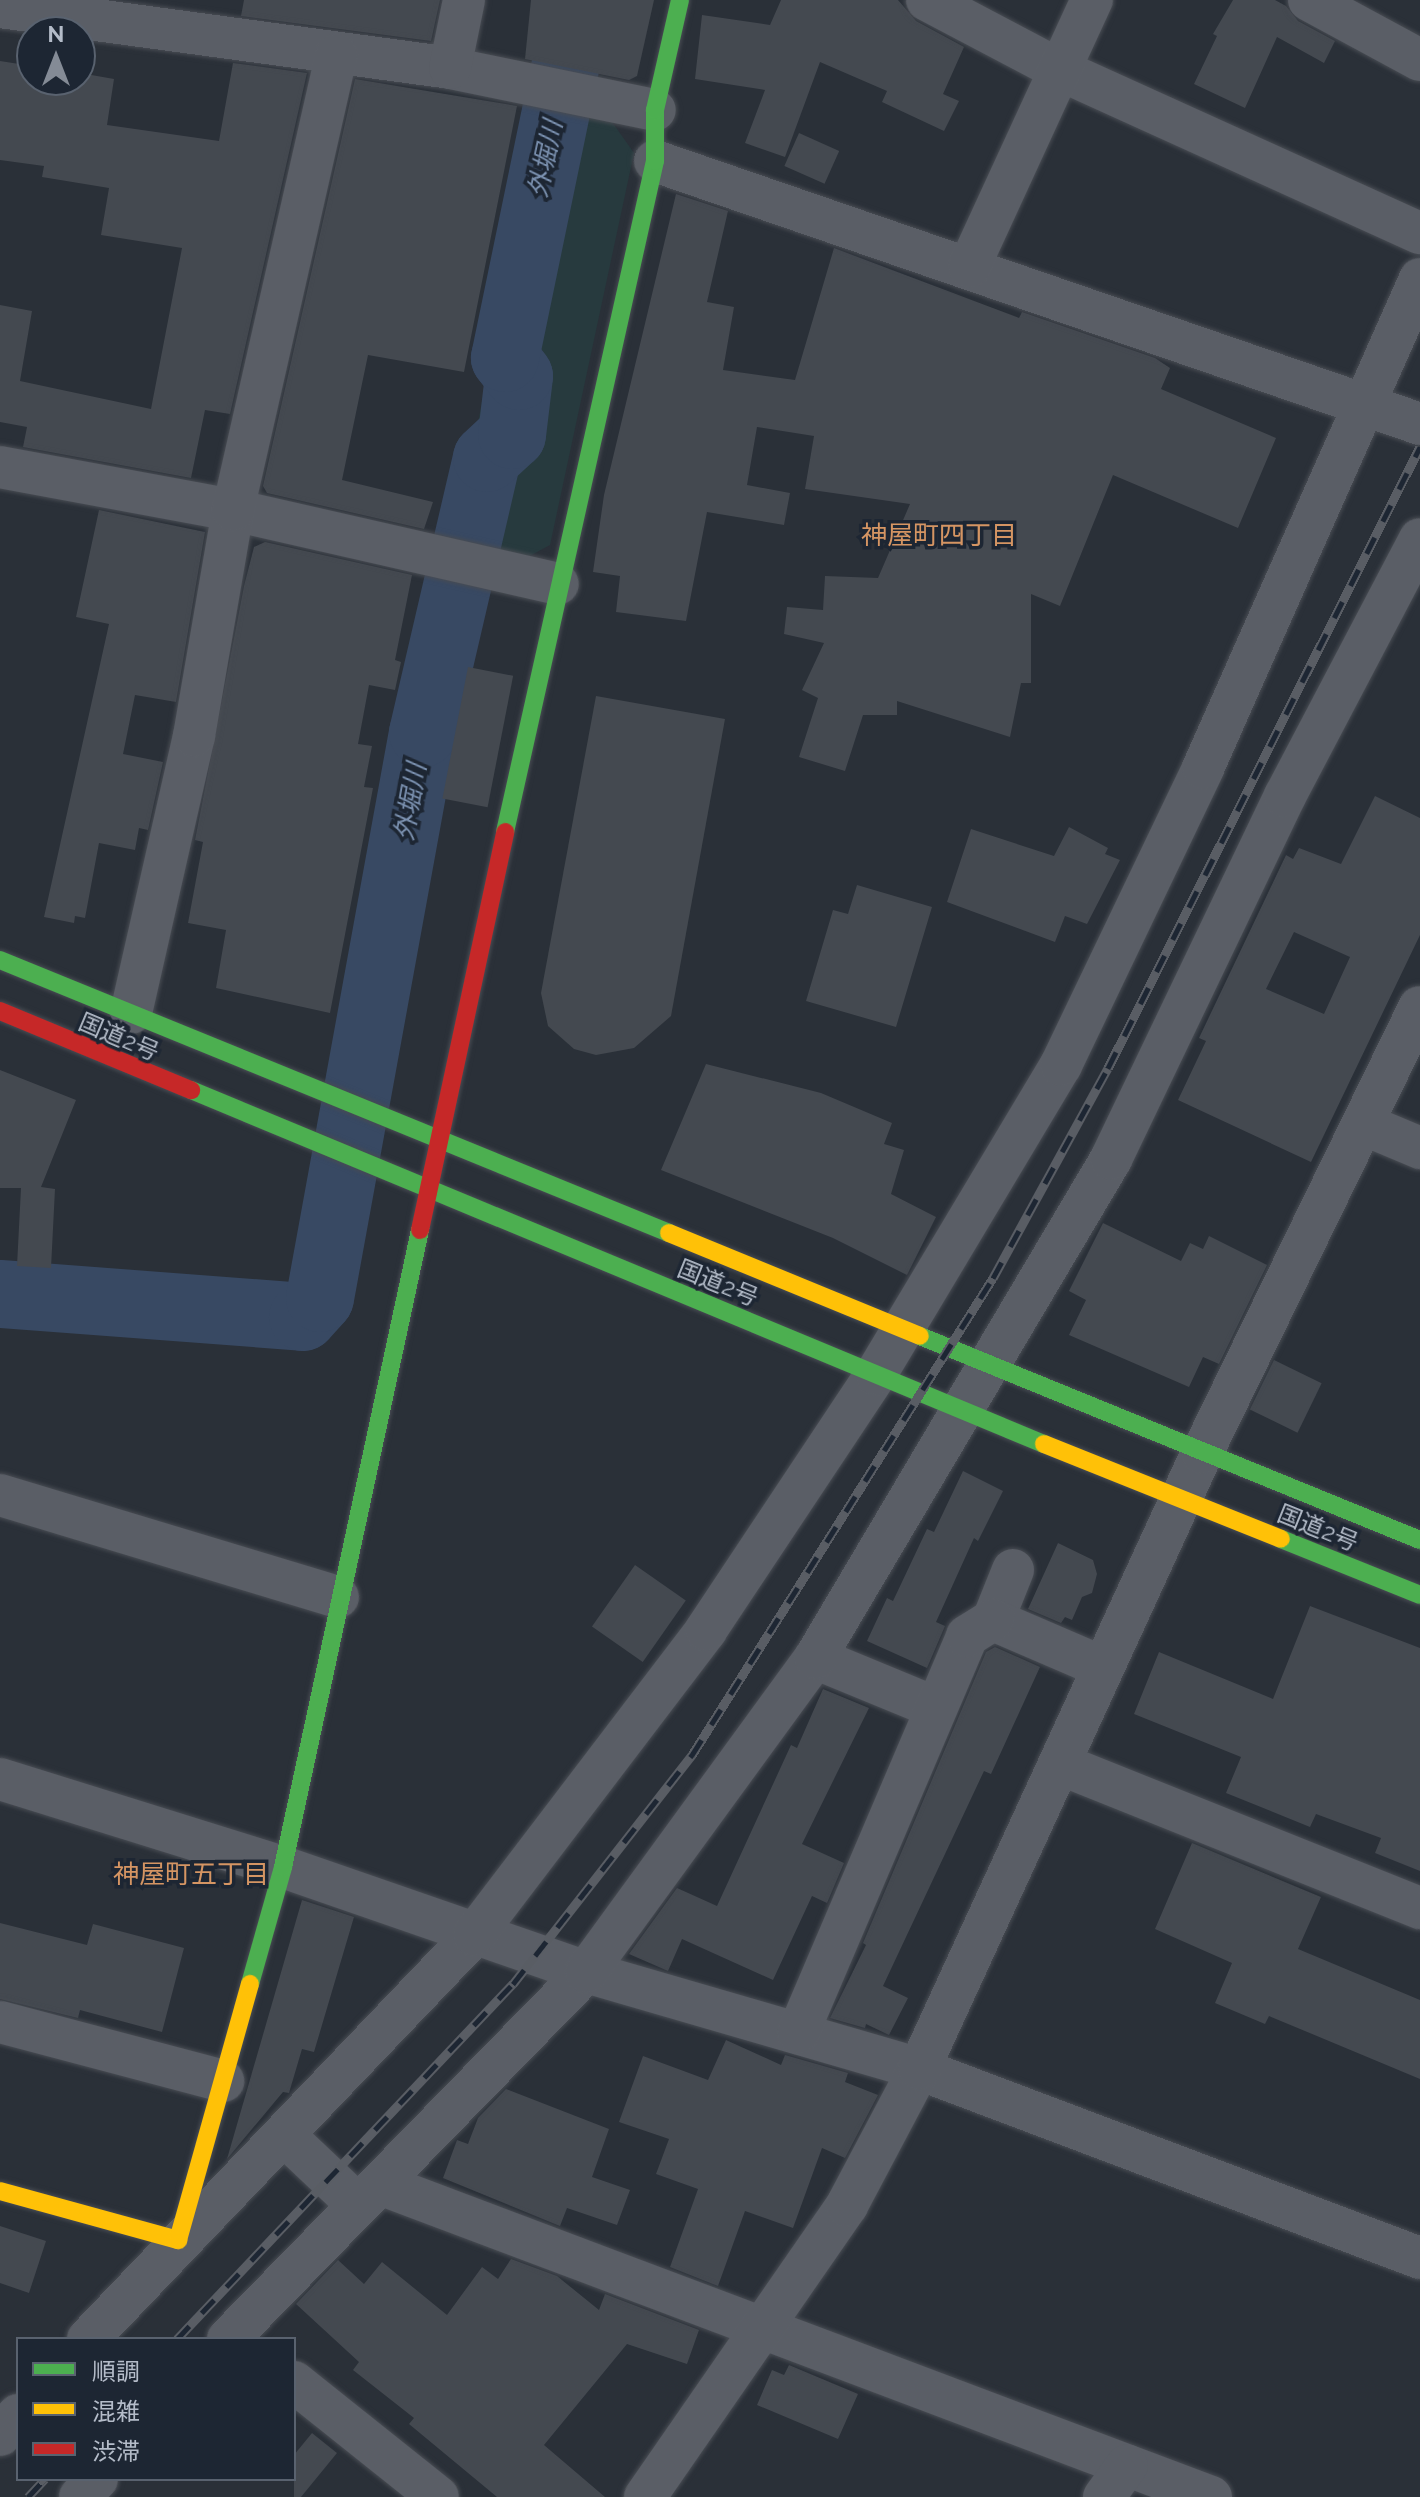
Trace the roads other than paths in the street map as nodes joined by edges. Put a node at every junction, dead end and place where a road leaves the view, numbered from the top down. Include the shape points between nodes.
1 (464, 0) edge
2 (680, 0) edge
3 (927, 0) edge
4 (1092, 0) edge
5 (1309, 0) edge
6 (0, 7) edge
7 (336, 55) junction
8 (1420, 60) edge
9 (450, 68) junction
10 (1060, 70) junction
11 (655, 110) junction
12 (655, 161) junction
13 (1420, 233) edge
14 (969, 267) junction
15 (1420, 279) edge
16 (1362, 404) junction
17 (1420, 424) edge
18 (0, 467) edge
19 (233, 510) junction
20 (1420, 539) edge
21 (558, 584) junction
22 (0, 960) edge
23 (1420, 1007) edge
24 (0, 1011) edge
25 (131, 1013) junction
26 (1363, 1124) junction
27 (442, 1138) junction
28 (1420, 1148) edge
29 (431, 1191) junction
30 (903, 1331) junction
31 (991, 1367) junction
32 (876, 1374) junction
33 (965, 1412) junction
34 (1202, 1453) junction
35 (0, 1495) edge
36 (1181, 1498) junction
37 (1420, 1540) edge
38 (1013, 1570) dead end
39 (1420, 1595) edge
40 (338, 1597) junction
41 (993, 1620) junction
42 (815, 1658) junction
43 (1102, 1667) junction
44 (934, 1707) junction
45 (1060, 1764) junction
46 (0, 1779) edge
47 (283, 1867) junction
48 (1420, 1908) edge
49 (474, 1935) junction
50 (586, 1972) junction
51 (0, 2022) edge
52 (798, 2033) junction
53 (919, 2069) junction
54 (223, 2081) junction
55 (286, 2137) junction
56 (0, 2191) edge
57 (369, 2194) junction
58 (178, 2240) junction
59 (1420, 2258) edge
60 (763, 2329) junction
61 (90, 2337) edge
62 (234, 2337) edge
63 (296, 2384) edge
64 (16, 2417) edge
65 (0, 2435) edge
66 (95, 2481) edge
67 (1116, 2481) edge
68 (80, 2497) edge
69 (438, 2497) edge
70 (645, 2497) edge
71 (1211, 2497) edge

1 - 9 street
2 - 11 main road
3 - 10 street
4 - 10 street
5 - 8 street
6 - 7 street
7 - 9 street
7 - 19 street
9 - 11 street
10 - 13 street
10 - 14 street
11 - 12 main road
12 - 14 street
12 - 21 main road
14 - 16 street
15 - 16 street
16 - 17 street
16 - 30 street via 1203,768 1061,1065
18 - 19 street
19 - 21 street
19 - 25 street via 194,736
20 - 31 street via 1285,796 1111,1159
21 - 27 main road
22 - 25 main road, 国道2号
23 - 26 street
24 - 29 main road, 国道2号
25 - 27 main road, 国道2号
26 - 28 street
26 - 34 street
27 - 29 main road
27 - 30 main road, 国道2号
29 - 32 main road, 国道2号
29 - 40 main road
30 - 31 main road, 国道2号
30 - 32 street
31 - 33 street
31 - 34 main road, 国道2号
32 - 33 main road, 国道2号
32 - 49 street via 706,1630
33 - 36 main road, 国道2号
33 - 42 street
34 - 36 street
34 - 37 main road, 国道2号
35 - 40 street
36 - 39 main road, 国道2号
36 - 43 street
38 - 41 street
40 - 47 main road
41 - 43 street
41 - 44 street via 967,1636
42 - 44 street
42 - 50 street
43 - 45 street
44 - 52 street
45 - 48 street
45 - 53 street
46 - 47 street
47 - 49 street
47 - 54 main road
49 - 50 street
49 - 55 street
50 - 52 street
50 - 57 street
51 - 54 street
52 - 53 street
53 - 59 street
53 - 60 street via 847,2205
54 - 58 main road
55 - 57 street
55 - 58 street
56 - 58 main road
57 - 60 street
57 - 62 street
58 - 61 street
60 - 67 street
60 - 70 street
63 - 69 street
64 - 65 street
66 - 68 street
67 - 71 street

